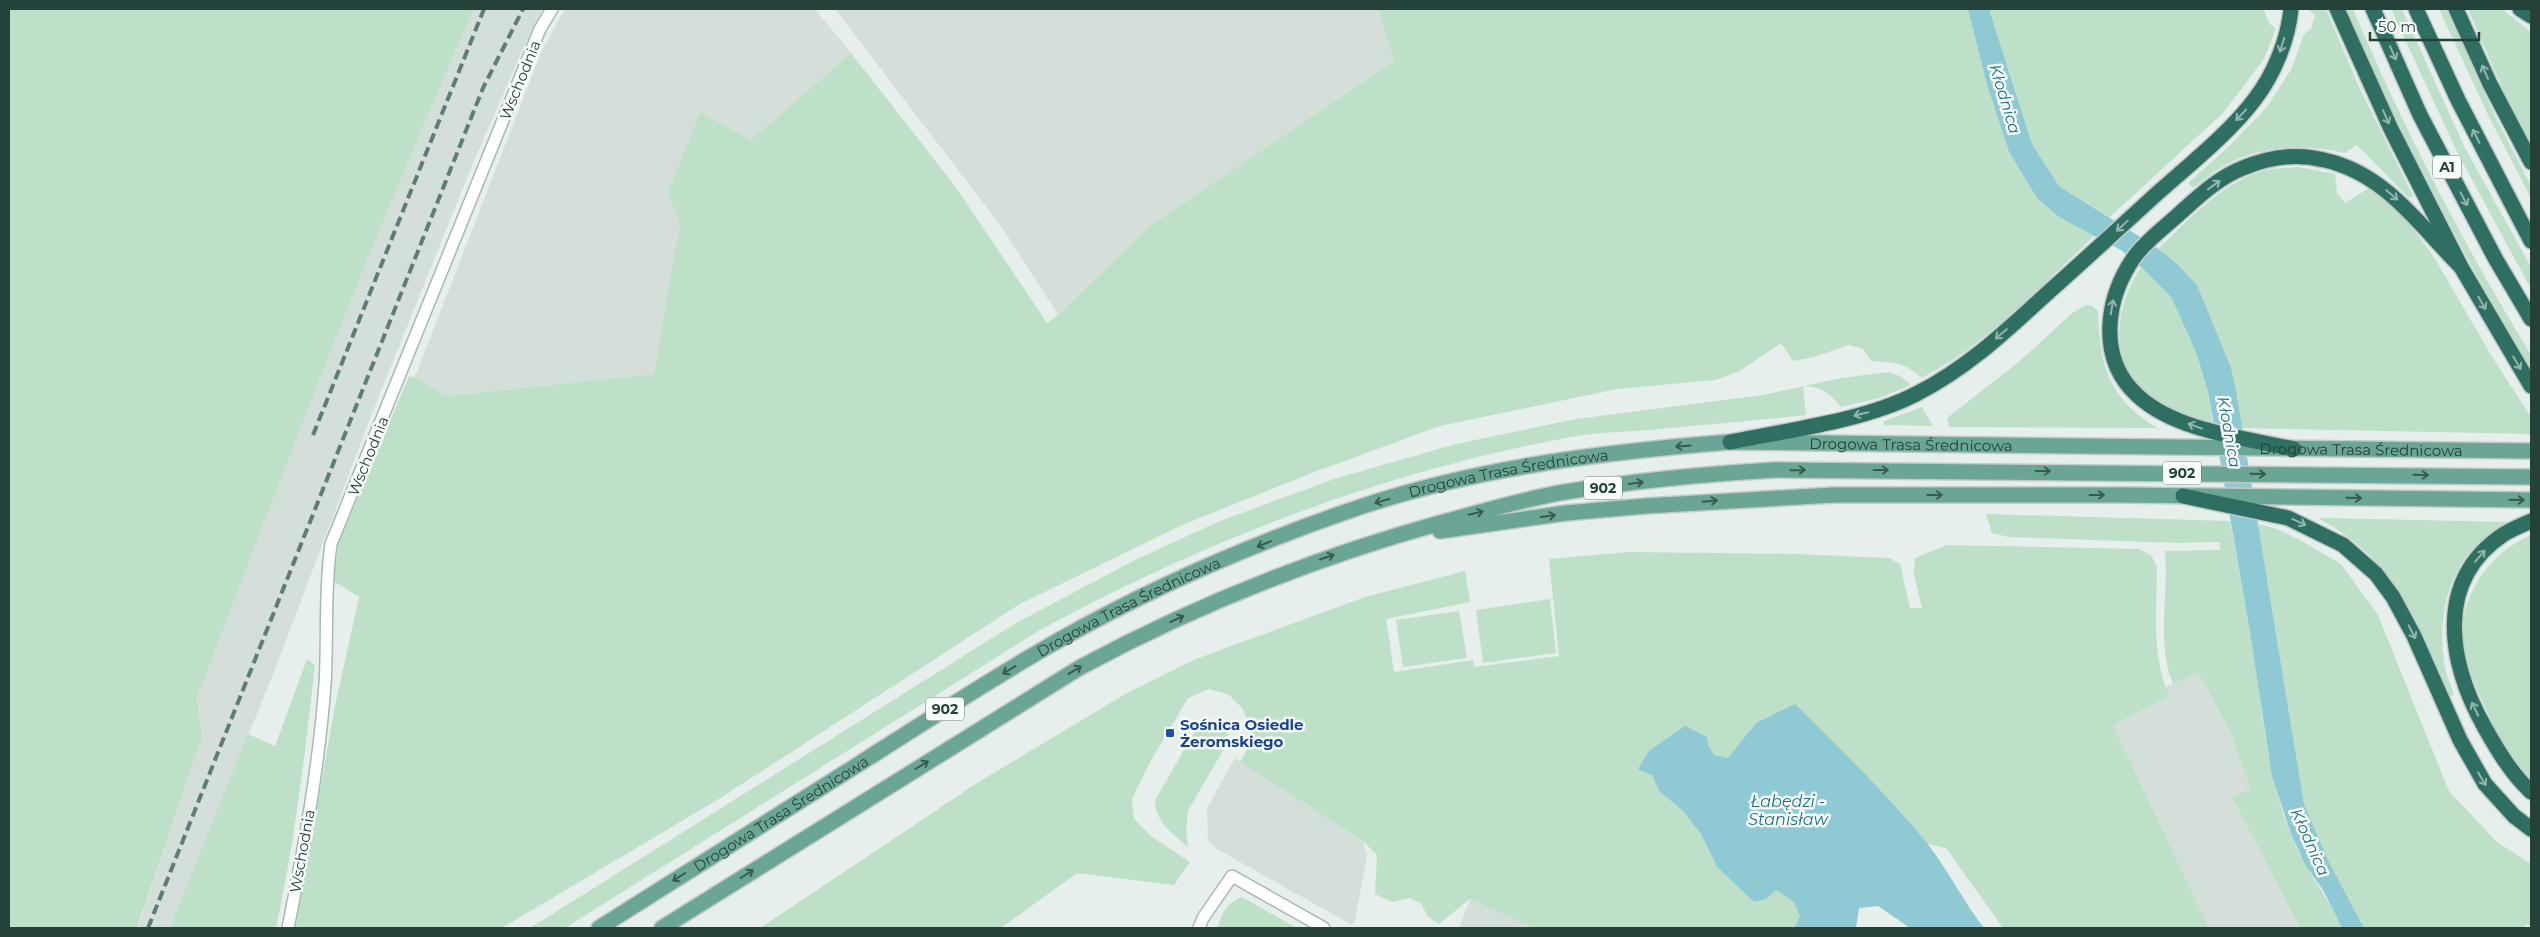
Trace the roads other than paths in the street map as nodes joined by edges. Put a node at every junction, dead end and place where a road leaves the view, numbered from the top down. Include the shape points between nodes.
1 (552, 9) edge
2 (2337, 9) edge
3 (2373, 9) edge
4 (2416, 9) edge
5 (2456, 9) edge
6 (2520, 9) edge
7 (2291, 10) edge
8 (2531, 16) edge
9 (2531, 162) edge
10 (2531, 241) edge
11 (2461, 267) junction
12 (2531, 319) edge
13 (2531, 386) edge
14 (1730, 442) junction
15 (2294, 449) junction
16 (2531, 451) edge
17 (2531, 477) edge
18 (2183, 496) junction
19 (2531, 500) edge
20 (2531, 521) edge
21 (1379, 540) junction
22 (2531, 792) edge
23 (2531, 828) edge
24 (288, 928) edge
25 (599, 928) edge
26 (662, 928) edge
27 (1199, 928) edge
28 (1324, 928) edge

1 - 24 street, Wschodnia via 540,29 332,544 325,606 326,660 320,733 301,865
2 -> 11 highway via 2391,129
3 -> 12 highway, A1 via 2420,114 2495,258
10 -> 4 highway via 2462,109
9 -> 5 highway
6 - 8 highway
7 -> 14 highway via 2282,47 2270,76 2230,126 2004,332 1960,368 1915,395 1872,411
11 -> 13 highway
15 -> 11 highway via 2200,428 2165,414 2139,397 2126,383 2114,358 2109,331 2112,303 2120,280 2137,254 2199,196 2228,175 2257,162 2290,157 2325,160 2352,168 2376,181 2399,200
14 - 15 main road, Drogowa Trasa Średnicowa / 902
14 -> 25 main road, Drogowa Trasa Średnicowa / 902 via 1635,449 1540,463 1456,481 1362,507 1192,574 1072,633 998,676
15 - 16 main road, Drogowa Trasa Średnicowa / 902
21 -> 17 main road, Drogowa Trasa Średnicowa / 902 via 1564,493 1724,473 1832,470
18 -> 19 main road
21 -> 18 main road via 1566,514 1732,499 1833,495
18 -> 23 highway via 2288,518 2343,546 2376,574 2394,597 2460,740 2485,784 2514,816
22 -> 20 highway via 2515,777 2473,706 2458,664 2454,633 2454,610 2462,583 2473,564 2504,534
26 -> 21 main road, Drogowa Trasa Średnicowa / 902 via 1079,668 1132,639 1208,604
27 - 28 street via 1232,876

